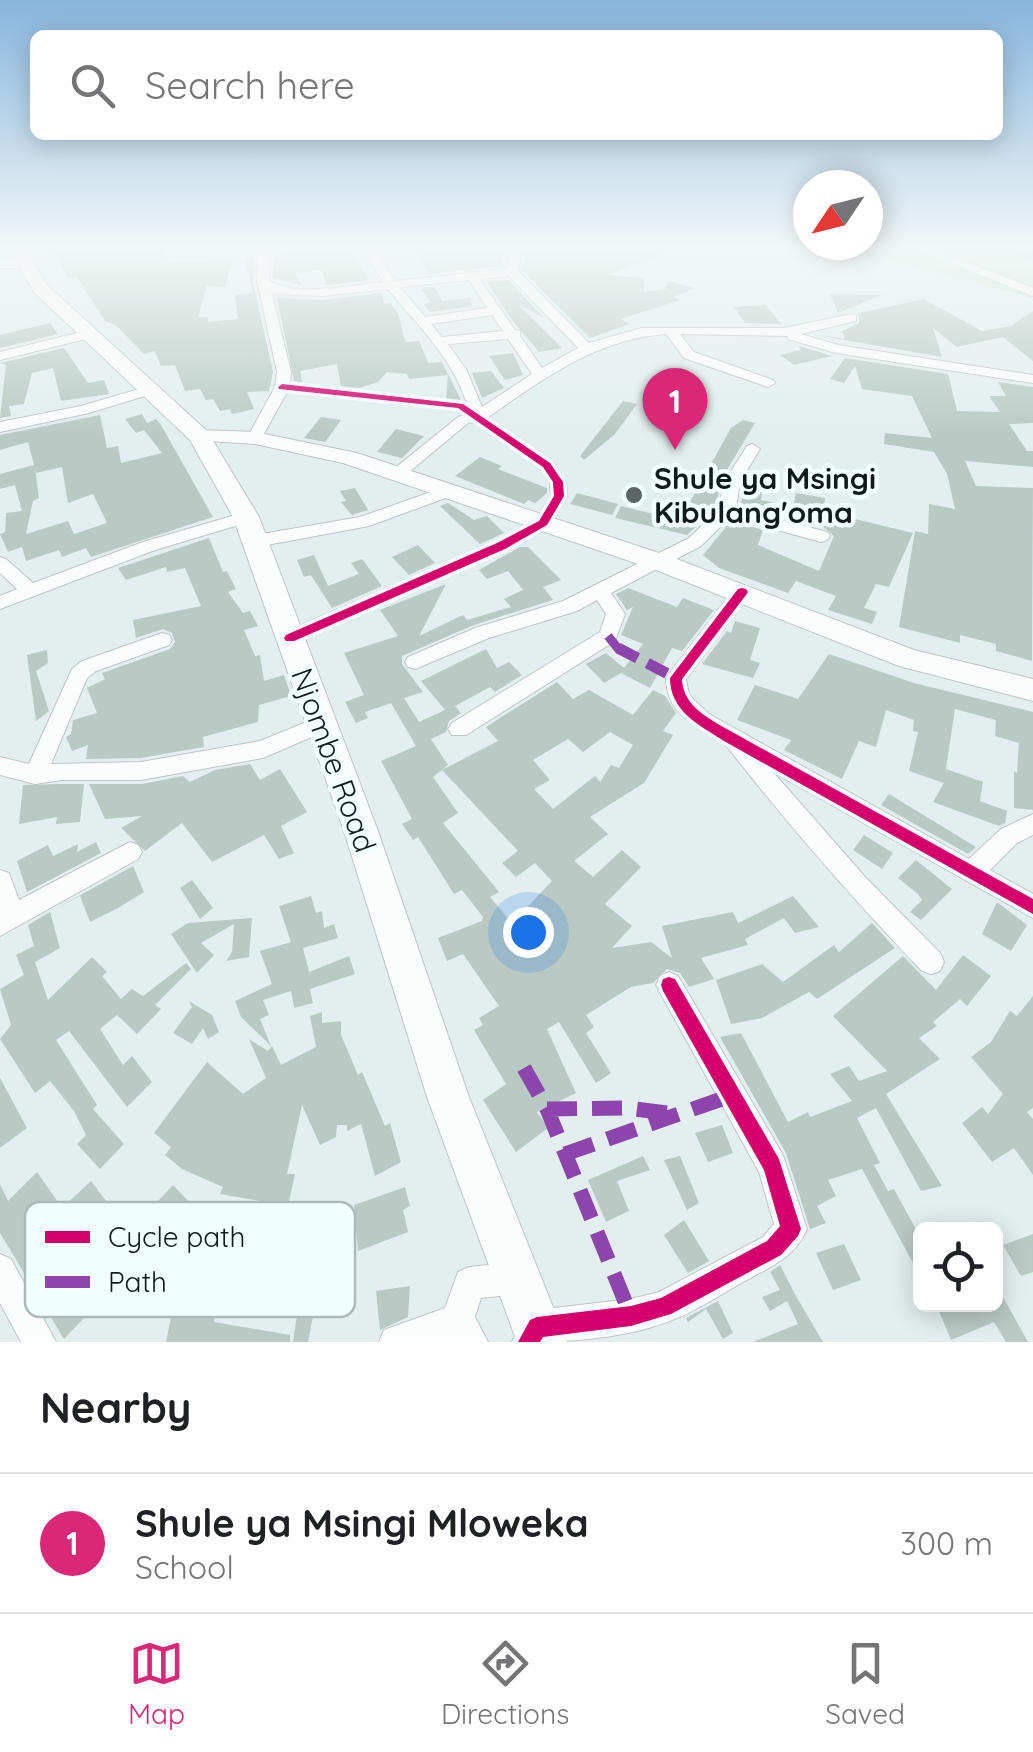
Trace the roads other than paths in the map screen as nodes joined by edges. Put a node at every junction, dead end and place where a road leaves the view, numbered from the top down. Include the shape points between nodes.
1 (65, 310) edge
2 (271, 310) edge
3 (413, 310) edge
4 (498, 310) joint
5 (549, 310) edge
6 (850, 318) dead end
7 (423, 321) junction
8 (670, 330) junction
9 (782, 332) junction
10 (89, 334) junction
11 (516, 334) junction
12 (440, 342) junction
13 (586, 348) junction
14 (0, 356) edge
15 (539, 374) junction
16 (1033, 380) edge
17 (768, 383) dead end
18 (282, 386) junction
19 (153, 389) junction
20 (478, 417) junction
21 (0, 427) edge
22 (199, 436) junction
23 (255, 438) junction
24 (752, 449) dead end
25 (396, 475) junction
26 (445, 492) junction
27 (727, 511) junction
28 (544, 523) junction
29 (251, 529) junction
30 (821, 536) dead end
31 (657, 561) junction
32 (0, 564) edge
33 (30, 591) junction
34 (602, 591) junction
35 (742, 592) junction
36 (0, 603) edge
37 (290, 638) junction
38 (162, 640) dead end
39 (415, 662) dead end
40 (1033, 690) edge
41 (321, 724) junction
42 (459, 729) dead end
43 (729, 736) junction
44 (0, 766) edge
45 (35, 775) junction
46 (1033, 824) edge
47 (130, 852) dead end
48 (972, 872) junction
49 (0, 881) edge
50 (1033, 907) edge
51 (6, 919) edge
52 (930, 962) dead end
53 (669, 985) dead end
54 (0, 1270) edge
55 (517, 1278) junction
56 (25, 1316) edge
57 (25, 1317) edge
58 (464, 1330) edge
59 (536, 1337) edge
60 (39, 1342) edge
61 (396, 1342) edge

1 - 10 highway, Njombe Road
2 - 18 street
3 - 7 street
4 - 7 street
4 - 11 street
5 - 13 street
6 - 9 street via 814,331
7 - 12 street
8 - 9 street
8 - 13 street
8 - 17 street via 689,354
9 - 16 street via 836,349
10 - 14 street
10 - 19 highway, Njombe Road
11 - 12 street
11 - 15 street
12 - 20 street via 472,392
13 - 15 street
15 - 20 street
18 - 20 street via 436,402
18 - 23 street
19 - 21 street
19 - 22 highway, Njombe Road
20 - 25 street via 463,420
20 - 28 street via 524,446 558,482 559,496
22 - 23 main road
22 - 29 highway, Njombe Road
23 - 25 main road via 318,449
24 - 27 street via 732,482
25 - 26 main road
26 - 28 main road
26 - 29 street via 364,522
27 - 30 street
27 - 31 street via 695,542
28 - 31 main road
28 - 37 street
29 - 33 street via 149,546
29 - 37 highway, Njombe Road
31 - 34 street
31 - 35 main road
32 - 33 street
33 - 36 street
34 - 39 street
34 - 42 street via 616,614 608,636
35 - 40 main road via 897,655
35 - 43 street via 680,669 674,687 684,706
37 - 41 highway, Njombe Road
38 - 45 street via 79,674
41 - 45 street via 263,749 141,770
41 - 55 highway, Njombe Road
43 - 48 street
43 - 52 street
44 - 45 street
46 - 48 street via 1008,836
47 - 51 street
48 - 50 street
49 - 51 street
53 - 59 street via 772,1166 791,1228 774,1248 664,1306
54 - 56 street
55 - 58 street via 469,1282
55 - 59 highway, Njombe Road
57 - 60 street
58 - 61 street

